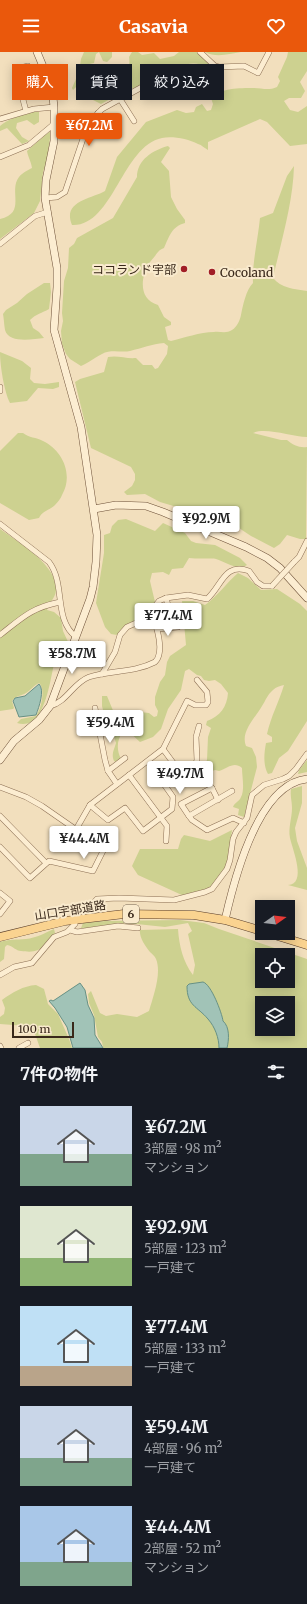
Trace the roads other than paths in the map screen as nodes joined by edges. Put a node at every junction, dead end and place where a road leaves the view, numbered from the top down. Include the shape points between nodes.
1 (37, 52) edge
2 (200, 52) edge
3 (269, 52) edge
4 (41, 64) edge
5 (24, 100) edge
6 (53, 100) edge
7 (118, 100) edge
8 (121, 100) edge
9 (54, 107) junction
10 (26, 111) junction
11 (98, 113) junction
12 (0, 119) edge
13 (134, 121) dead end
14 (54, 124) junction
15 (115, 131) dead end
16 (0, 157) edge
17 (45, 198) junction
18 (48, 212) junction
19 (0, 244) edge
20 (0, 387) edge
21 (0, 390) edge
22 (94, 509) junction
23 (0, 524) edge
24 (307, 541) edge
25 (166, 598) junction
26 (307, 598) edge
27 (60, 602) junction
28 (151, 609) junction
29 (169, 609) dead end
30 (178, 627) dead end
31 (157, 629) junction
32 (0, 635) edge
33 (76, 637) junction
34 (102, 674) junction
35 (197, 680) dead end
36 (50, 706) junction
37 (95, 708) dead end
38 (199, 726) dead end
39 (163, 749) junction
40 (307, 754) edge
41 (125, 758) dead end
42 (0, 760) edge
43 (108, 771) junction
44 (129, 775) junction
45 (307, 779) edge
46 (117, 784) junction
47 (0, 787) edge
48 (212, 788) junction
49 (232, 791) dead end
50 (218, 800) junction
51 (90, 805) junction
52 (189, 816) junction
53 (162, 817) junction
54 (1, 819) edge
55 (244, 823) junction
56 (76, 829) junction
57 (53, 837) dead end
58 (166, 841) dead end
59 (0, 847) edge
60 (46, 863) junction
61 (0, 893) edge
62 (91, 906) tunnel mouth
63 (0, 914) edge
64 (224, 920) junction
65 (75, 924) tunnel mouth
66 (138, 928) dead end
67 (255, 929) edge
68 (70, 930) junction
69 (0, 937) edge
70 (291, 940) edge
71 (307, 945) edge
72 (0, 975) edge
73 (28, 1043) dead end
74 (19, 1048) edge

1 - 4 street
2 - 3 street via 215,66 244,66 258,72
5 - 10 street
6 - 9 street
7 - 11 street
8 - 13 street
9 - 10 street
9 - 14 street
10 - 12 street
11 - 15 street
11 - 17 street via 88,124 65,192 57,197
14 - 16 street via 29,144
14 - 17 street
17 - 18 street
18 - 19 street via 35,216
18 - 22 street via 57,277 54,330 81,427
20 - 21 street
22 - 26 street via 116,505 146,506 226,538 258,552 271,561
22 - 33 street via 97,549 95,575 90,599
23 - 27 street via 49,562 58,582
24 - 25 street, bridge via 299,557 272,586 263,586 249,571 238,568 227,573 208,599 188,595
25 - 28 street
25 - 29 street
27 - 32 street via 33,610
27 - 33 street via 69,632
28 - 31 street
28 - 34 street via 145,619 127,627 120,635 115,652
30 - 31 street
31 - 34 street via 159,655 155,662 122,672
33 - 36 street
34 - 36 street via 80,682 62,701
35 - 39 street via 206,692 208,702 206,705 195,705 187,701
36 - 42 street via 14,741
37 - 43 street
38 - 48 street via 195,766
39 - 44 street
39 - 53 street via 177,768 161,780 173,797 172,809
40 - 55 street via 289,776 264,785 252,795
41 - 43 street
43 - 46 street
44 - 46 street
44 - 53 street
45 - 64 street via 292,783 278,792 255,828 240,862
46 - 51 street
47 - 56 street via 26,797
48 - 50 street
48 - 52 street via 181,804
49 - 50 street
50 - 52 street
51 - 53 street via 108,820 125,808 143,831
51 - 56 street
52 - 55 street via 207,830 233,818
53 - 58 street via 168,826
54 - 60 street
55 - 62 street via 233,839 226,869 212,889 174,900 97,899
56 - 57 street via 67,845
56 - 60 street via 104,849 93,871 49,861
59 - 60 street via 30,878
61 - 63 street via 10,901
64 - 67 main road, 山口宇部道路 / 6
64 - 69 main road, 山口宇部道路 / 6 via 178,914 124,914 65,921
65 - 68 street
66 - 68 street via 118,926 77,932
68 - 72 street via 54,937 32,963
70 - 71 main road
73 - 74 street

